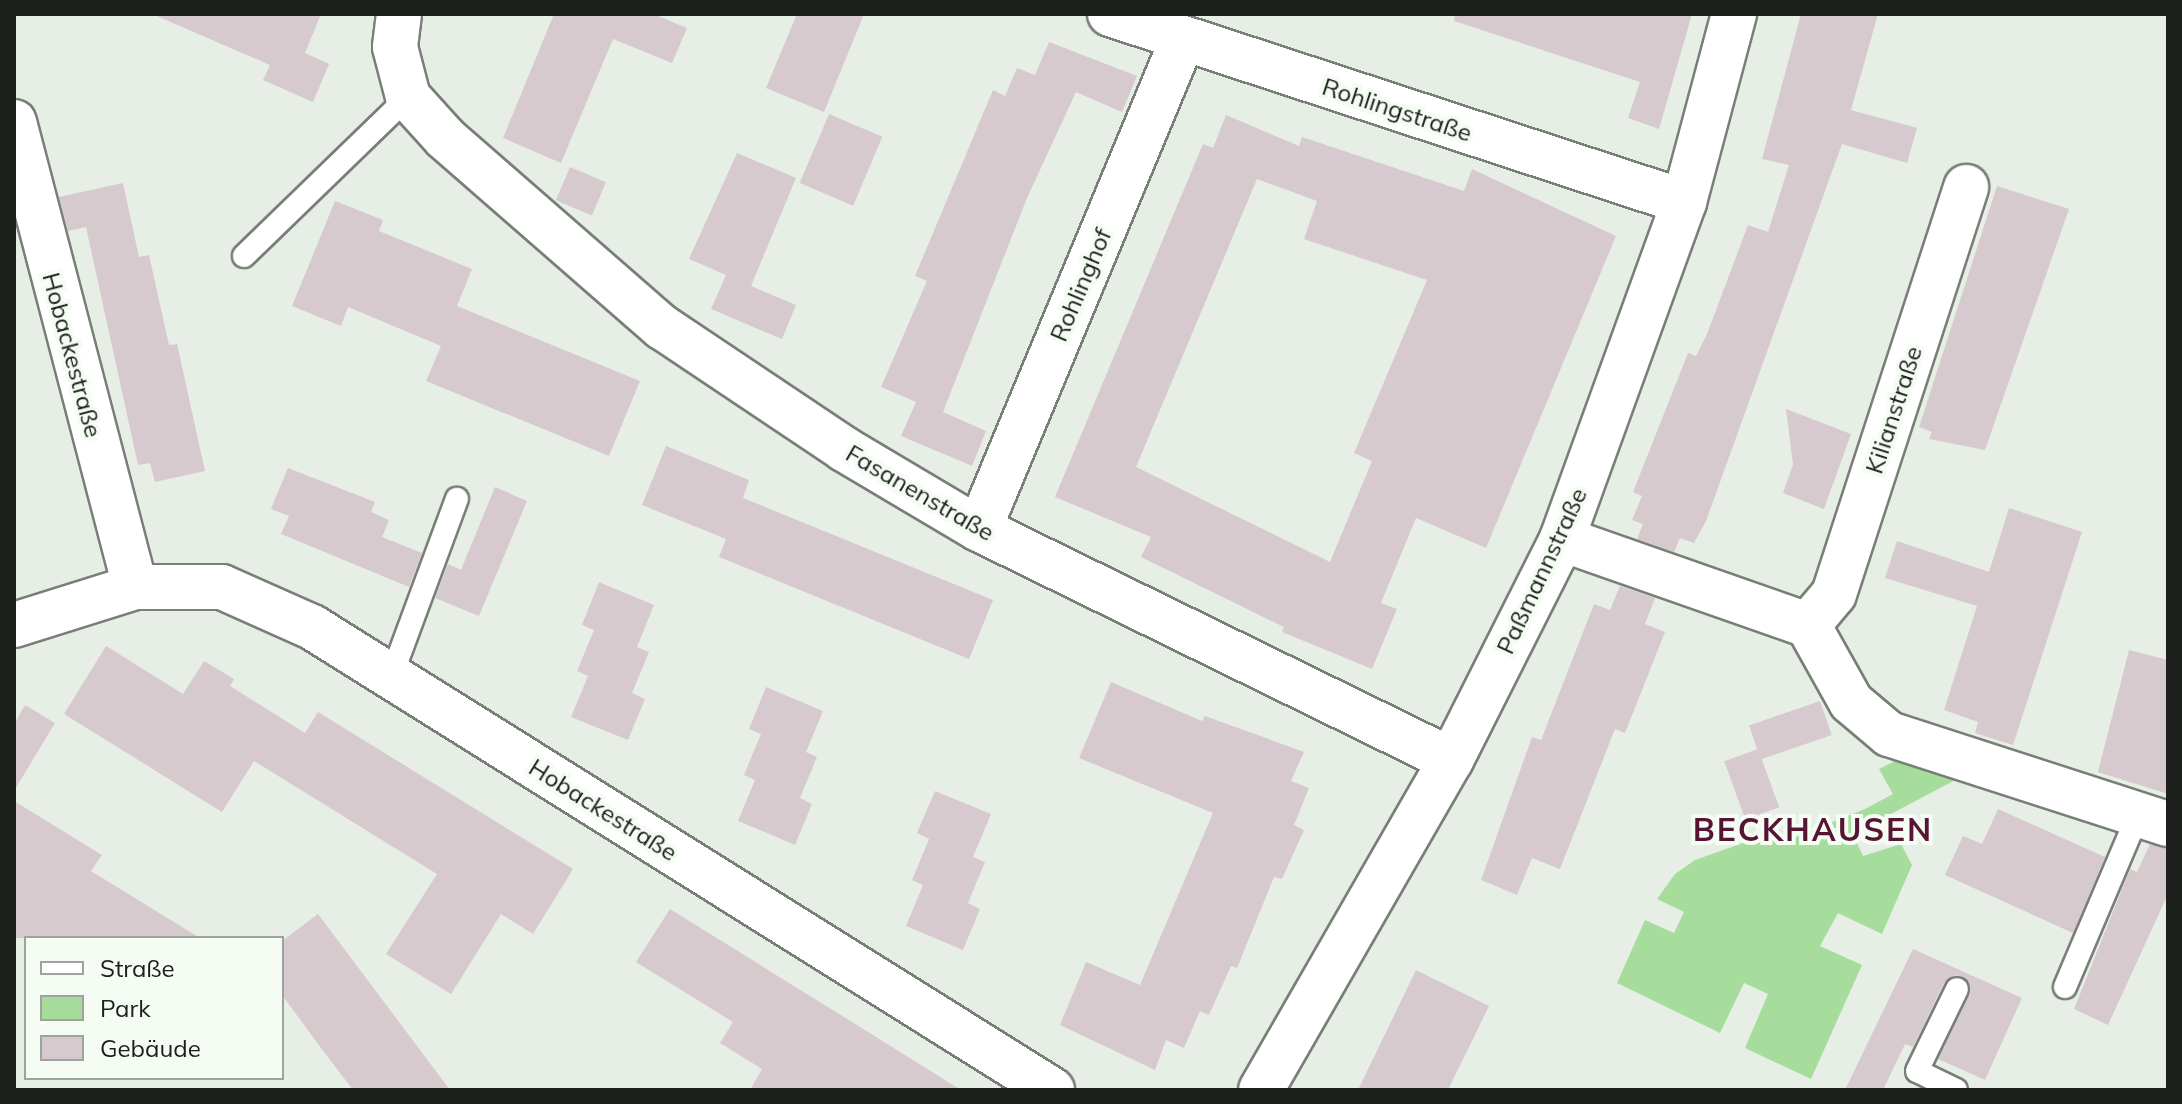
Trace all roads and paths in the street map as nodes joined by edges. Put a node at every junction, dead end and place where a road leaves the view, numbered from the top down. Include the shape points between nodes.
1 (399, 14) edge
2 (1110, 14) edge
3 (1734, 14) edge
4 (1182, 41) junction
5 (408, 97) junction
6 (14, 122) edge
7 (1966, 187) dead end
8 (1684, 202) junction
9 (244, 256) dead end
10 (457, 499) dead end
11 (979, 529) junction
12 (1562, 539) junction
13 (135, 587) junction
14 (14, 625) edge
15 (1808, 625) junction
16 (391, 677) junction
17 (1451, 760) junction
18 (2153, 819) edge
19 (2065, 987) dead end
20 (1957, 989) dead end
21 (1052, 1090) edge
22 (1261, 1090) edge
23 (1956, 1090) edge

1 - 5 street via 395,47
2 - 4 street, Rohlingstraße
3 - 8 street, Paßmannstraße
4 - 8 street, Rohlingstraße
4 - 11 street, Rohlinghof
5 - 9 lane
5 - 11 street, Fasanenstraße via 445,138 662,327 819,433
6 - 13 street, Hobackestraße
7 - 15 street, Kilianstraße via 1834,594
8 - 12 street, Paßmannstraße
10 - 16 lane
11 - 17 street, Fasanenstraße
12 - 15 street
12 - 17 street, Paßmannstraße
13 - 14 street, Hobackestraße
13 - 16 street, Hobackestraße via 222,587 312,627
15 - 18 street via 1851,702 1889,734
16 - 21 street, Hobackestraße
17 - 22 street, Paßmannstraße
18 - 19 lane
20 - 23 lane via 1917,1071

